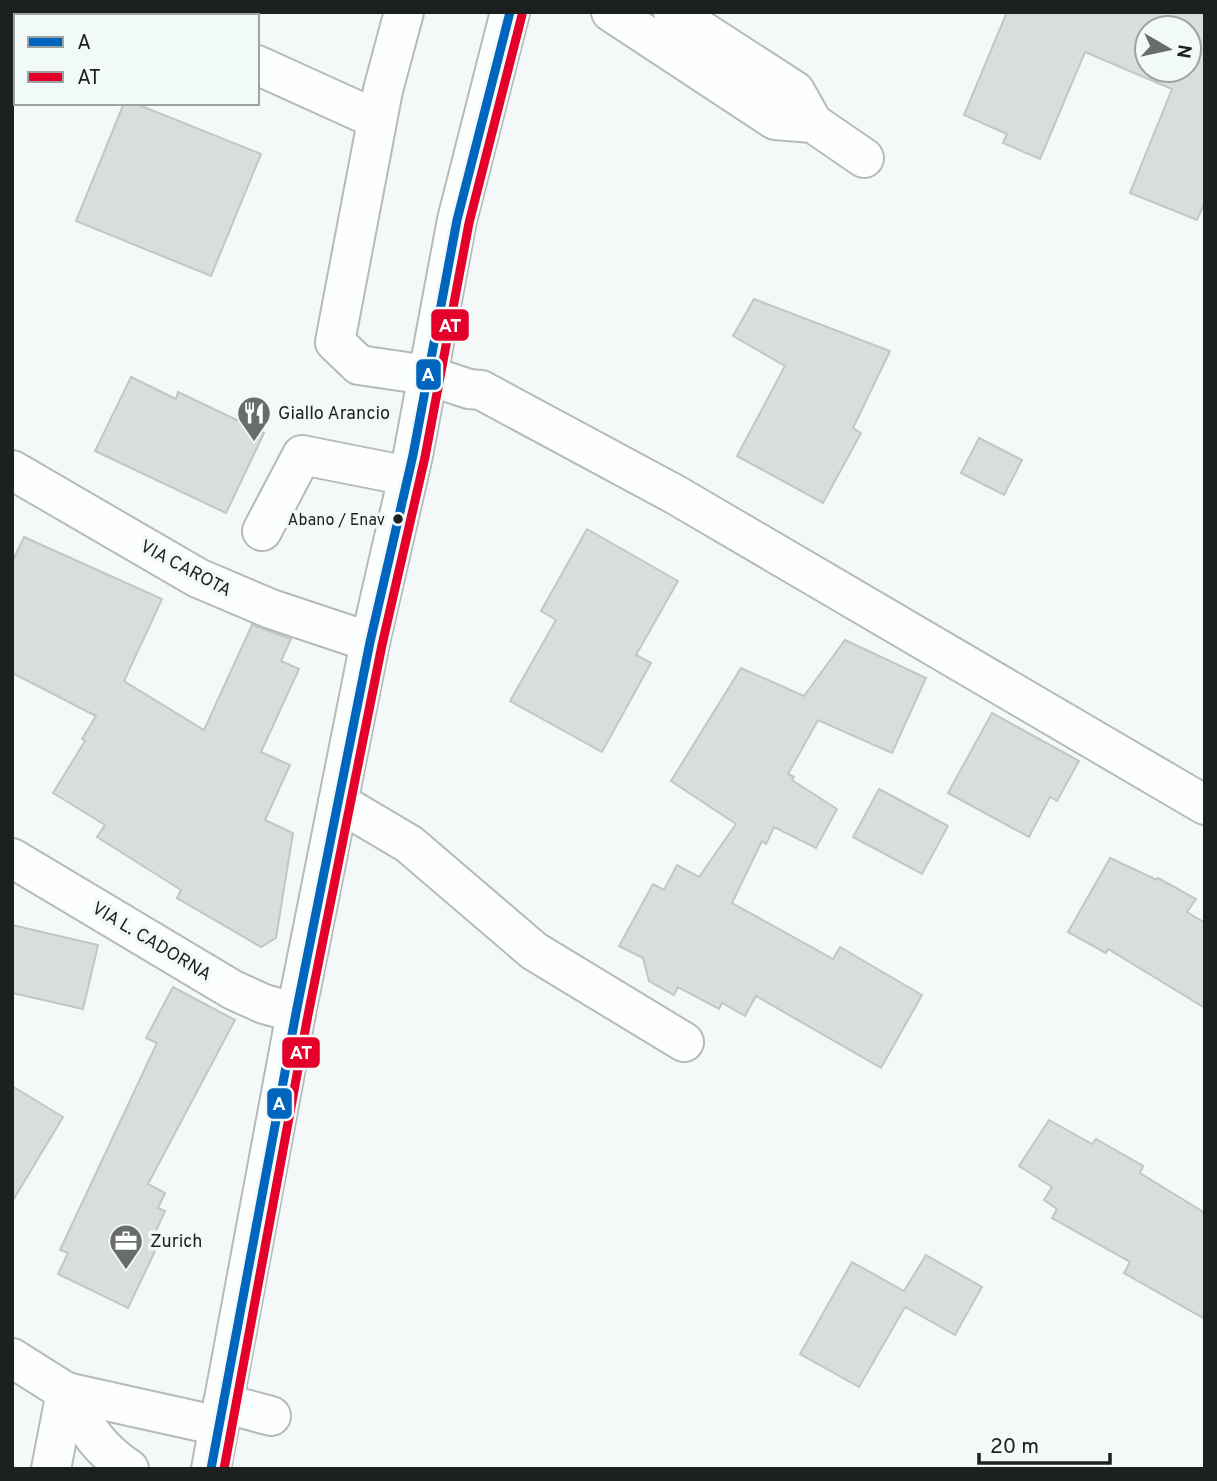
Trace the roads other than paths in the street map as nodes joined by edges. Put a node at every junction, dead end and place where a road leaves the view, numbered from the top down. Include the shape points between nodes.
1 (404, 12) edge
2 (510, 12) edge
3 (611, 12) edge
4 (673, 12) edge
5 (259, 66) edge
6 (376, 119) junction
7 (813, 123) junction
8 (864, 158) dead end
9 (427, 376) junction
10 (13, 471) edge
11 (408, 476) junction
12 (262, 531) dead end
13 (370, 642) junction
14 (338, 802) junction
15 (1205, 805) edge
16 (12, 858) edge
17 (296, 1013) junction
18 (684, 1042) dead end
19 (12, 1358) edge
20 (66, 1392) junction
21 (221, 1414) junction
22 (271, 1416) dead end
23 (51, 1469) edge
24 (129, 1469) edge
25 (211, 1469) edge

1 - 6 street
2 - 9 street via 457,220
3 - 7 street via 775,120
4 - 7 street via 795,91
5 - 6 street
6 - 9 street via 335,342 359,365
7 - 8 street
9 - 11 street
9 - 15 street via 481,390 676,495
10 - 13 street, VIA CAROTA via 198,578 271,609
11 - 12 street via 303,455
11 - 13 street
13 - 14 street
14 - 17 street
14 - 18 street via 409,844 534,951
16 - 17 street, VIA L. CADORNA via 233,990
17 - 21 street
19 - 20 street
20 - 21 street via 177,1417
20 - 23 street
20 - 24 street via 95,1440
21 - 22 street
21 - 25 street

